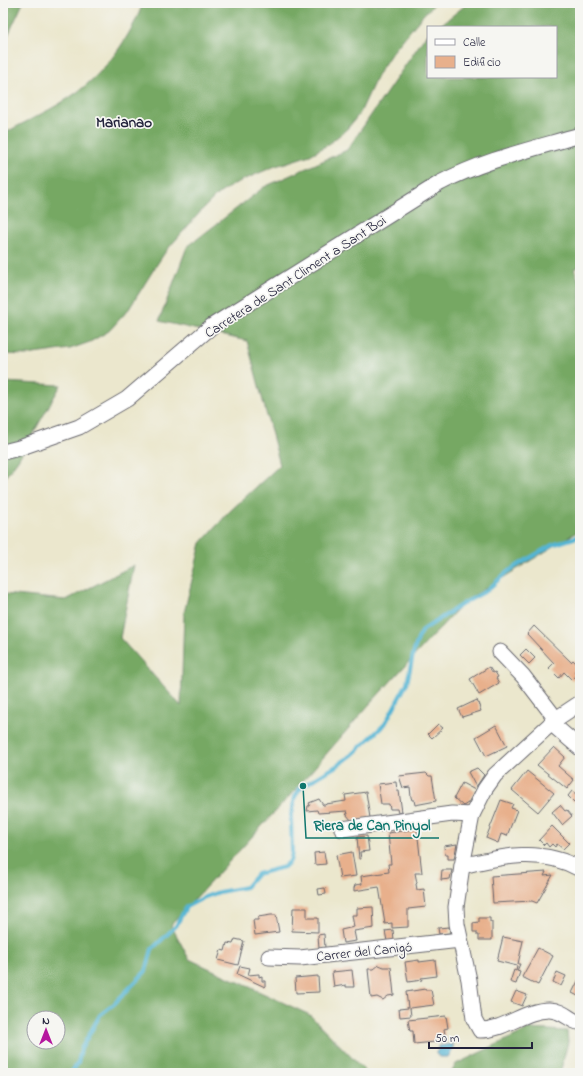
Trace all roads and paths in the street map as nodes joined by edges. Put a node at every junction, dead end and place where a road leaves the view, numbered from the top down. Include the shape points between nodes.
1 (580, 135) edge
2 (3, 452) edge
3 (500, 652) dead end
4 (580, 703) edge
5 (553, 721) junction
6 (580, 748) edge
7 (472, 815) junction
8 (342, 829) dead end
9 (462, 866) junction
10 (580, 869) edge
11 (460, 940) junction
12 (269, 957) dead end
13 (579, 1022) edge

1 - 2 street, Carretera de Sant Climent a Sant Boi via 484,163 440,183 212,326 127,400 79,427
3 - 5 street via 523,676
4 - 5 street
5 - 6 street
5 - 7 street via 495,775 485,788
7 - 8 street via 452,814
7 - 9 street
9 - 10 street via 516,855 551,858
9 - 11 street via 456,908
11 - 12 street, Carrer del Canigó via 300,958
11 - 13 street via 474,1019 480,1030 498,1028 524,1016 547,1010 556,1010

